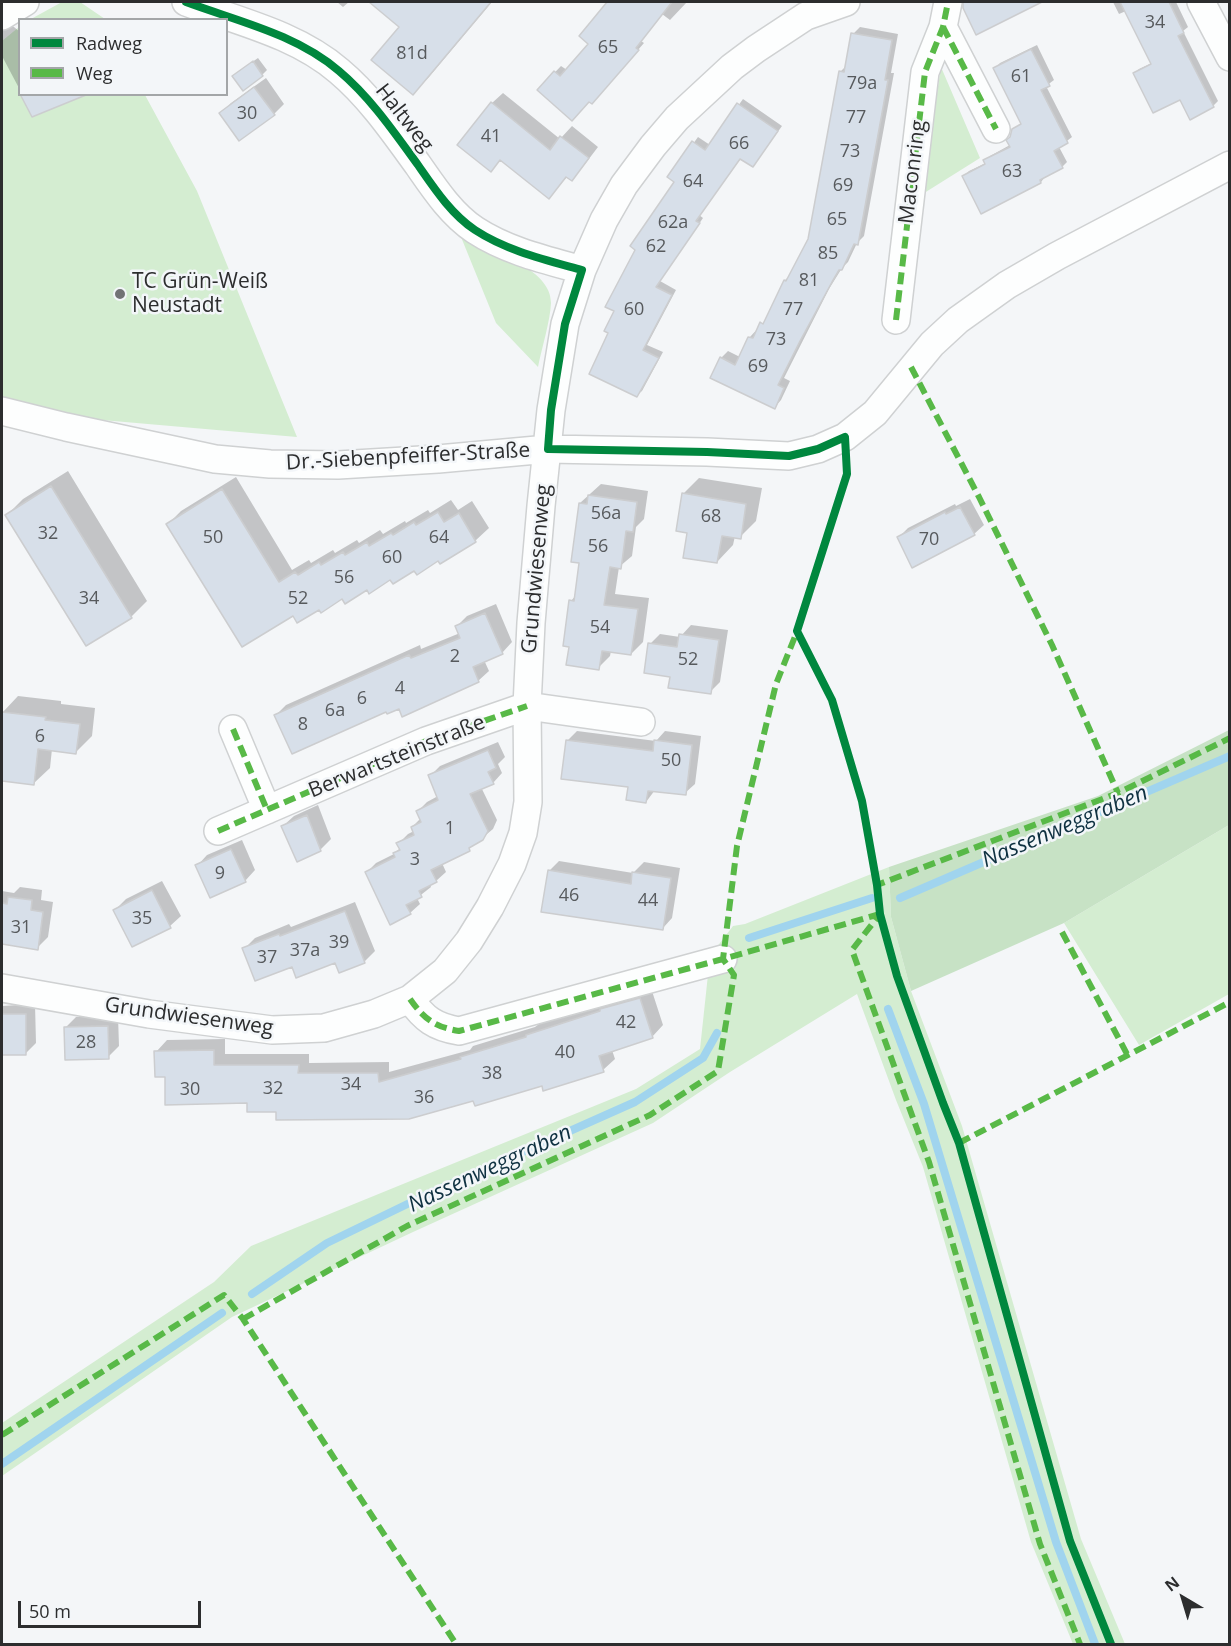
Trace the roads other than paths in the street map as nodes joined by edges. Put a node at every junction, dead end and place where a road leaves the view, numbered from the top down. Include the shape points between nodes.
1 (25, 2) edge
2 (186, 2) edge
3 (846, 2) edge
4 (1202, 2) edge
5 (801, 9) edge
6 (945, 14) edge
7 (2, 16) edge
8 (1230, 57) edge
9 (996, 129) dead end
10 (1230, 165) edge
11 (582, 270) junction
12 (896, 320) dead end
13 (2, 411) edge
14 (548, 448) junction
15 (527, 706) junction
16 (641, 723) dead end
17 (233, 729) dead end
18 (267, 810) junction
19 (218, 831) dead end
20 (723, 959) dead end
21 (2, 988) edge
22 (410, 999) junction

1 - 7 street
2 - 11 street, Haltweg via 312,51 367,98 436,191 474,229 525,254
3 - 5 street
4 - 8 street
5 - 11 street, Grundwiesenweg via 732,67 652,146 604,220
6 - 9 street, Maconring
6 - 12 street, Maconring via 925,72
10 - 14 street, Dr.-Siebenpfeiffer-Straße via 1007,285 932,344 875,413 845,436 818,449 789,456
11 - 14 street, Grundwiesenweg via 565,324
13 - 14 street, Dr.-Siebenpfeiffer-Straße via 216,459 270,464 427,460
14 - 15 street, Grundwiesenweg
15 - 16 street
15 - 18 street, Berwartsteinstraße via 426,741
15 - 22 street, Grundwiesenweg via 528,802 512,864 469,941 445,971
17 - 18 street
18 - 19 street, Berwartsteinstraße
20 - 22 street via 459,1031 445,1029 421,1015
21 - 22 street, Grundwiesenweg via 149,1014 272,1030 324,1028

